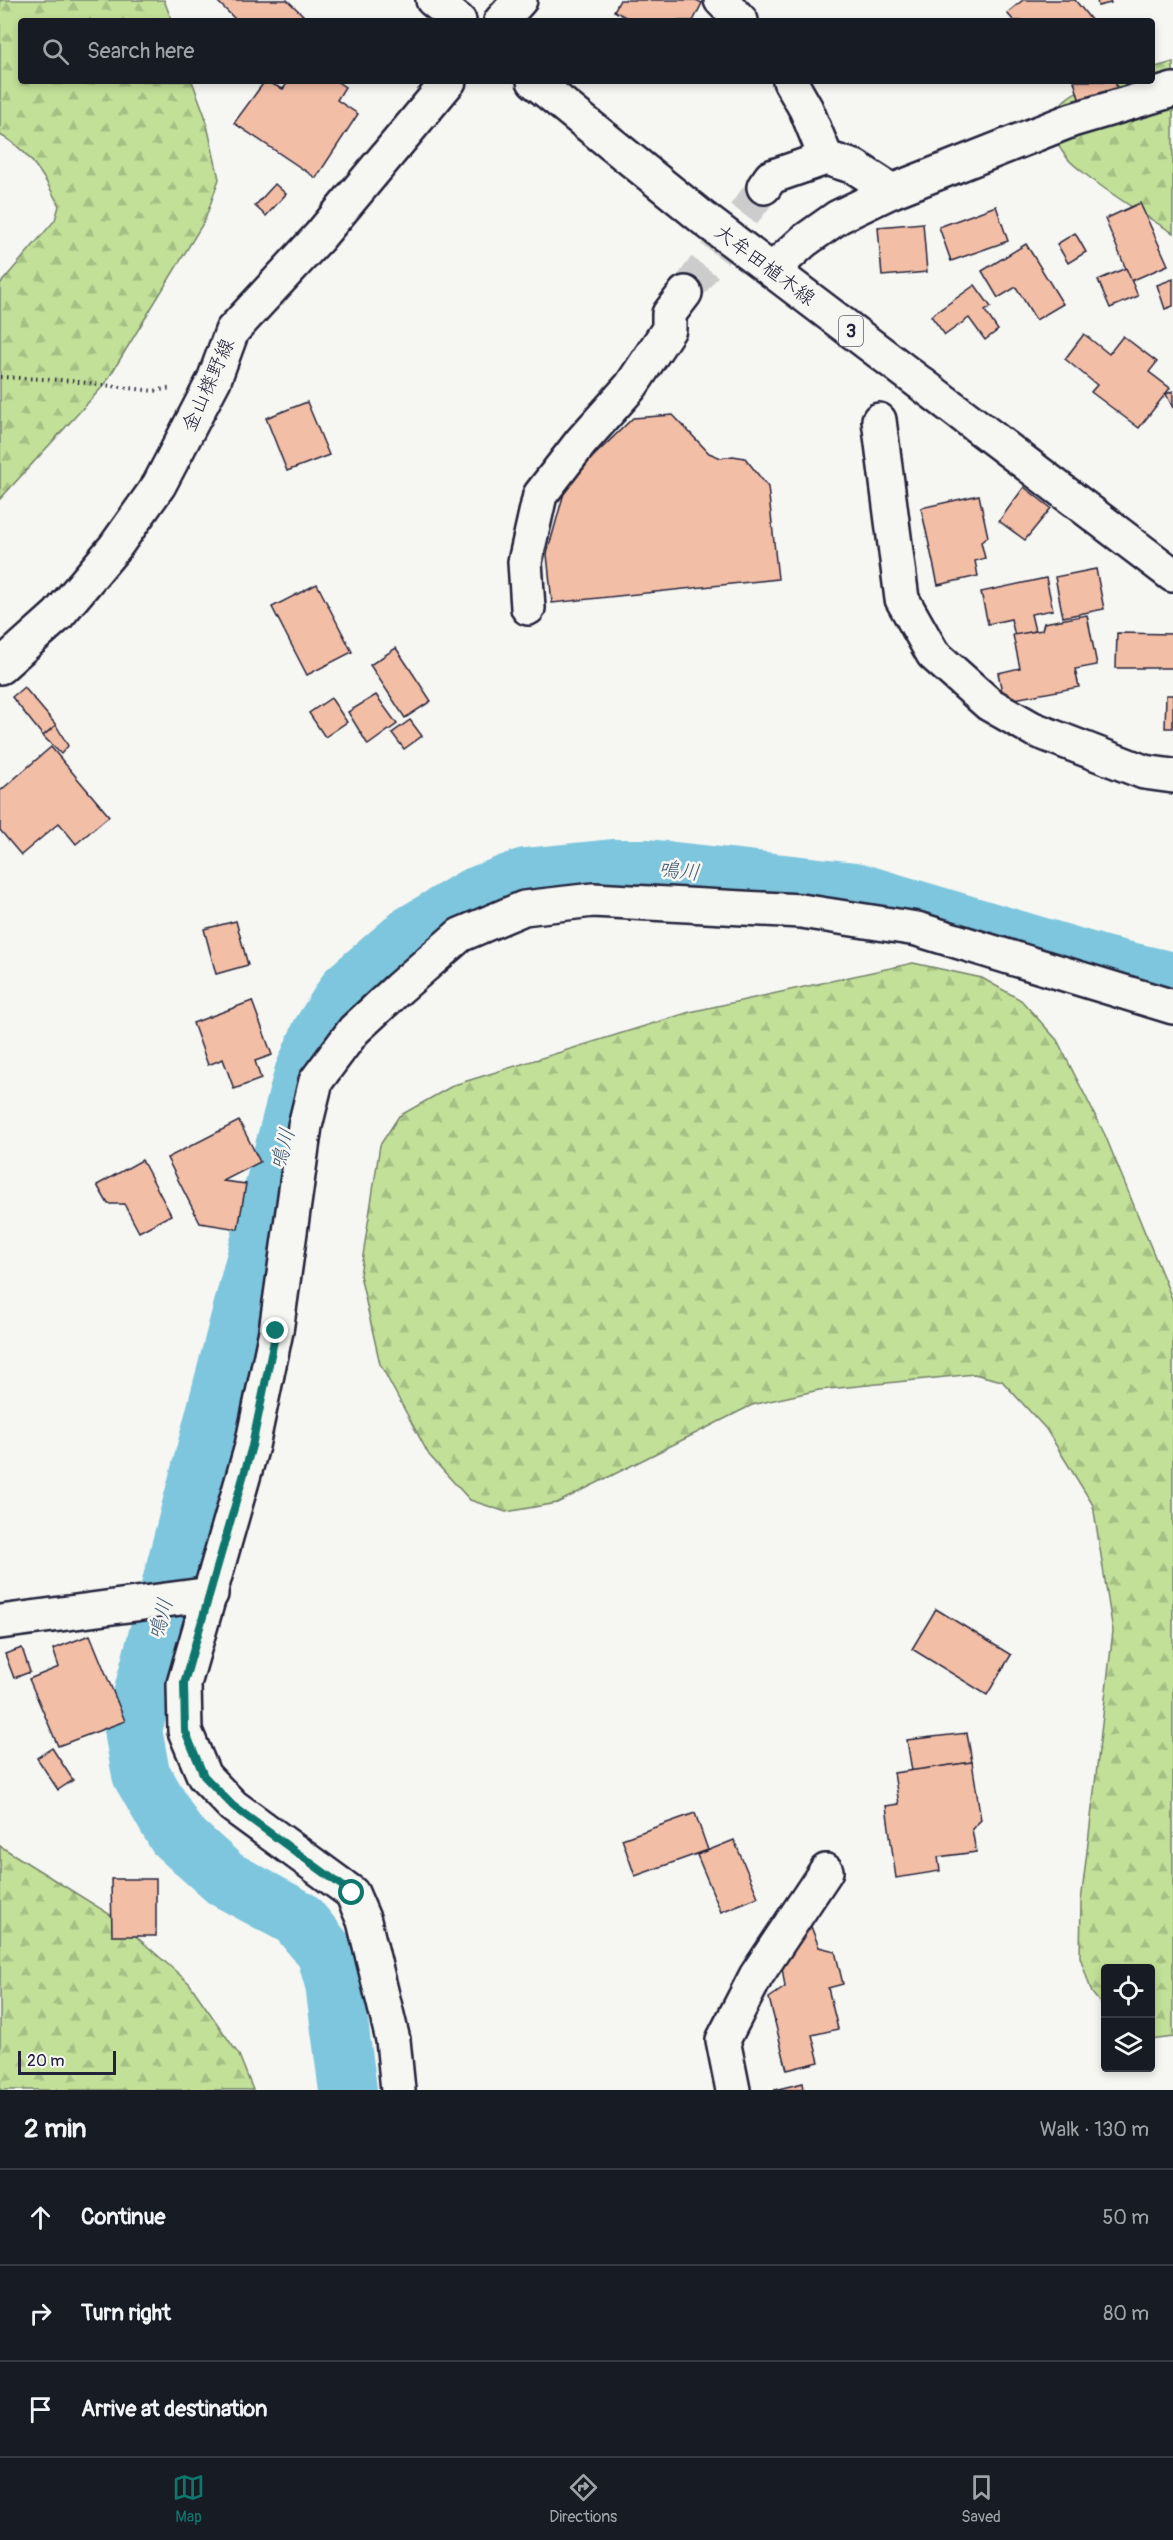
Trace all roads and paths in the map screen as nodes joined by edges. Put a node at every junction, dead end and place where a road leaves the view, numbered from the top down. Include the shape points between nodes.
1 (433, 0) edge
2 (520, 0) edge
3 (722, 0) edge
4 (455, 18) edge
5 (504, 18) edge
6 (738, 18) edge
7 (447, 84) edge
8 (538, 84) edge
9 (792, 84) edge
10 (1173, 90) edge
11 (826, 158) junction
12 (764, 187) tunnel mouth
13 (892, 191) junction
14 (772, 270) junction
15 (685, 293) tunnel mouth
16 (0, 377) edge
17 (214, 380) junction
18 (879, 420) dead end
19 (1173, 575) edge
20 (528, 608) dead end
21 (0, 667) edge
22 (1173, 776) edge
23 (1173, 1007) edge
24 (211, 1594) junction
25 (0, 1622) edge
26 (826, 1871) dead end
27 (398, 2090) edge
28 (733, 2090) edge

1 - 4 street
2 - 5 street
3 - 6 street
7 - 17 street, 金山檪野線 via 319,237 232,331
8 - 14 street, 大牟田植木線 / 3
9 - 11 street
10 - 13 street via 1072,120
11 - 12 street via 771,177
11 - 13 street via 855,167
13 - 14 street via 838,217
14 - 19 street, 大牟田植木線 / 3
15 - 20 street via 669,314 669,329 631,386 540,495 525,562
16 - 17 path via 154,391
17 - 21 street, 金山檪野線 via 159,485 115,547 58,615
18 - 22 street via 902,599 933,654 989,704 1033,729 1144,772
23 - 24 street via 917,929 801,911 593,900 524,908 460,935 354,1030 316,1081 305,1126 269,1366 252,1446
24 - 25 street
24 - 27 street via 184,1683 185,1731 204,1776 233,1806 352,1893 364,1921 393,2040
26 - 28 street via 756,1976 723,2040

